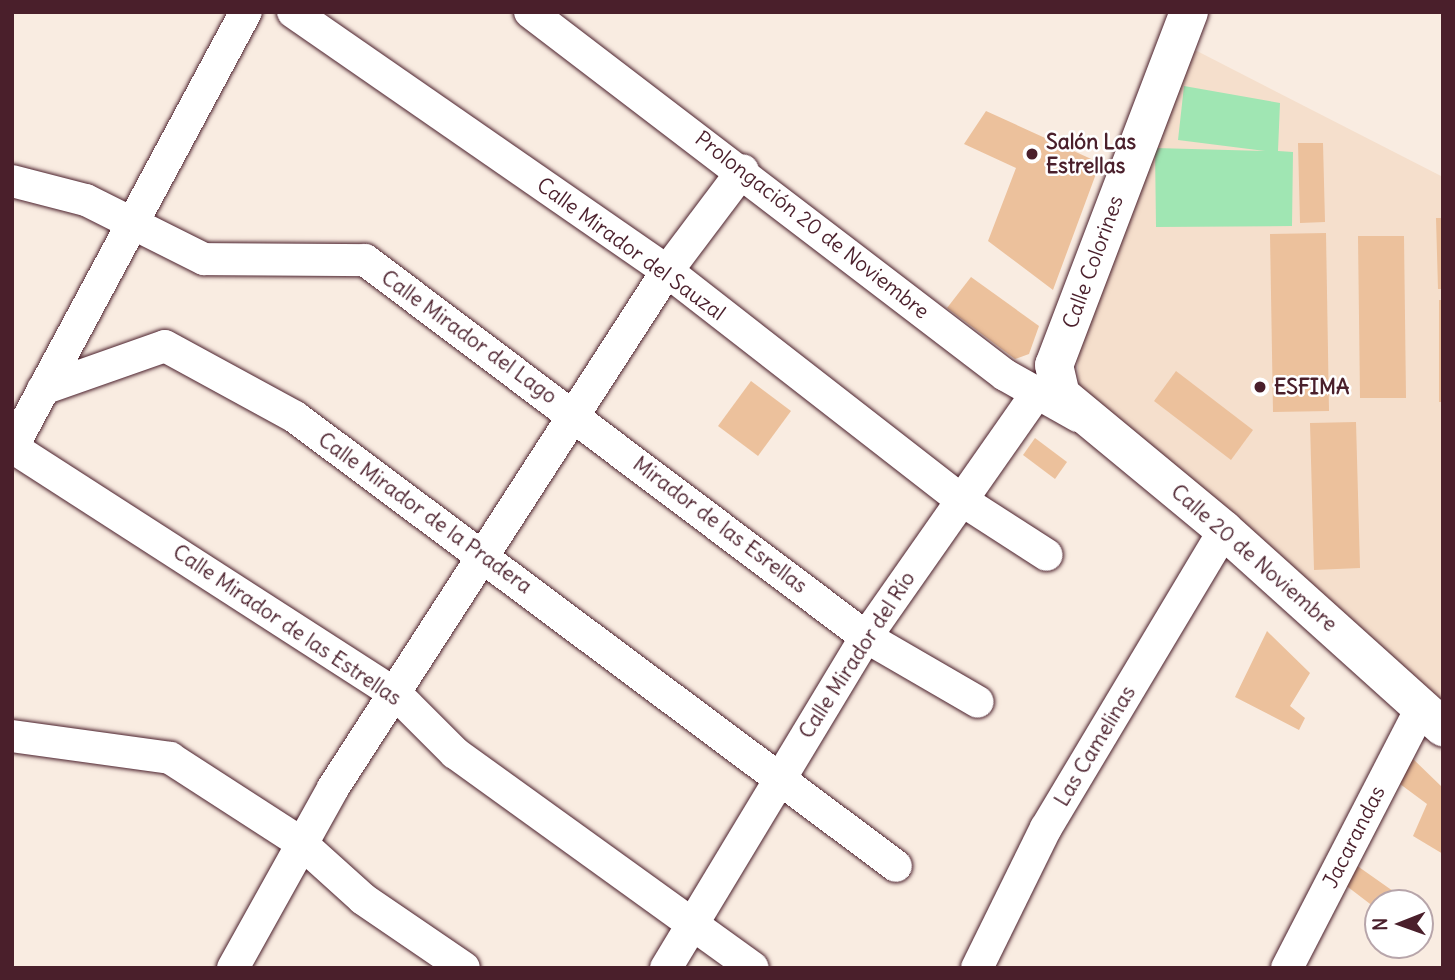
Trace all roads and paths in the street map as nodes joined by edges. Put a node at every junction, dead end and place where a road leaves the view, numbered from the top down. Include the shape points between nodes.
1 (246, 12) edge
2 (293, 12) edge
3 (530, 12) edge
4 (1189, 12) edge
5 (743, 170) junction
6 (12, 181) edge
7 (132, 223) junction
8 (667, 271) junction
9 (1050, 385) junction
10 (43, 389) junction
11 (573, 413) junction
12 (12, 448) edge
13 (960, 499) junction
14 (1224, 530) junction
15 (1047, 555) dead end
16 (486, 558) junction
17 (866, 637) junction
18 (398, 696) junction
19 (978, 702) dead end
20 (1432, 717) edge
21 (12, 736) edge
22 (779, 774) junction
23 (300, 842) junction
24 (896, 866) dead end
25 (693, 925) junction
26 (233, 968) edge
27 (464, 968) edge
28 (666, 968) edge
29 (753, 968) edge
30 (977, 968) edge
31 (1287, 968) edge

1 - 7 street
2 - 8 street, Calle Mirador del Sauzal
3 - 5 street, Prolongación 20 de Noviembre
4 - 9 main road, Calle Colorines
5 - 8 street
5 - 9 street, Prolongación 20 de Noviembre via 1005,375
6 - 7 street via 86,200
7 - 10 street
7 - 11 street, Calle Mirador del Lago via 204,259 365,260
8 - 11 street
8 - 13 street, Calle Mirador del Sauzal
9 - 13 street, Calle Mirador del Río
9 - 14 main road, Calle 20 de Noviembre
10 - 12 street
10 - 16 street, Calle Mirador de la Pradera via 165,346 295,417
11 - 16 street
11 - 17 street, Mirador de las Esrellas
12 - 18 street, Calle Mirador de las Estrellas
13 - 15 street, Calle Mirador del Sauzal
13 - 17 street, Calle Mirador del Río
14 - 20 main road, Calle 20 de Noviembre
14 - 30 street, Las Camelinas via 1046,828
16 - 18 street
16 - 22 street, Calle Mirador de la Pradera
17 - 19 street, Mirador de las Esrellas
17 - 22 street, Calle Mirador del Río
18 - 23 street
18 - 25 street, Calle Mirador de las Estrellas via 455,753
20 - 31 street, Jacarandas
21 - 23 street via 170,758
22 - 24 street, Calle Mirador de la Pradera
22 - 25 street, Calle Mirador del Río
23 - 26 street
23 - 27 street via 363,899
25 - 28 street, Calle Mirador del Río
25 - 29 street, Calle Mirador de las Estrellas

